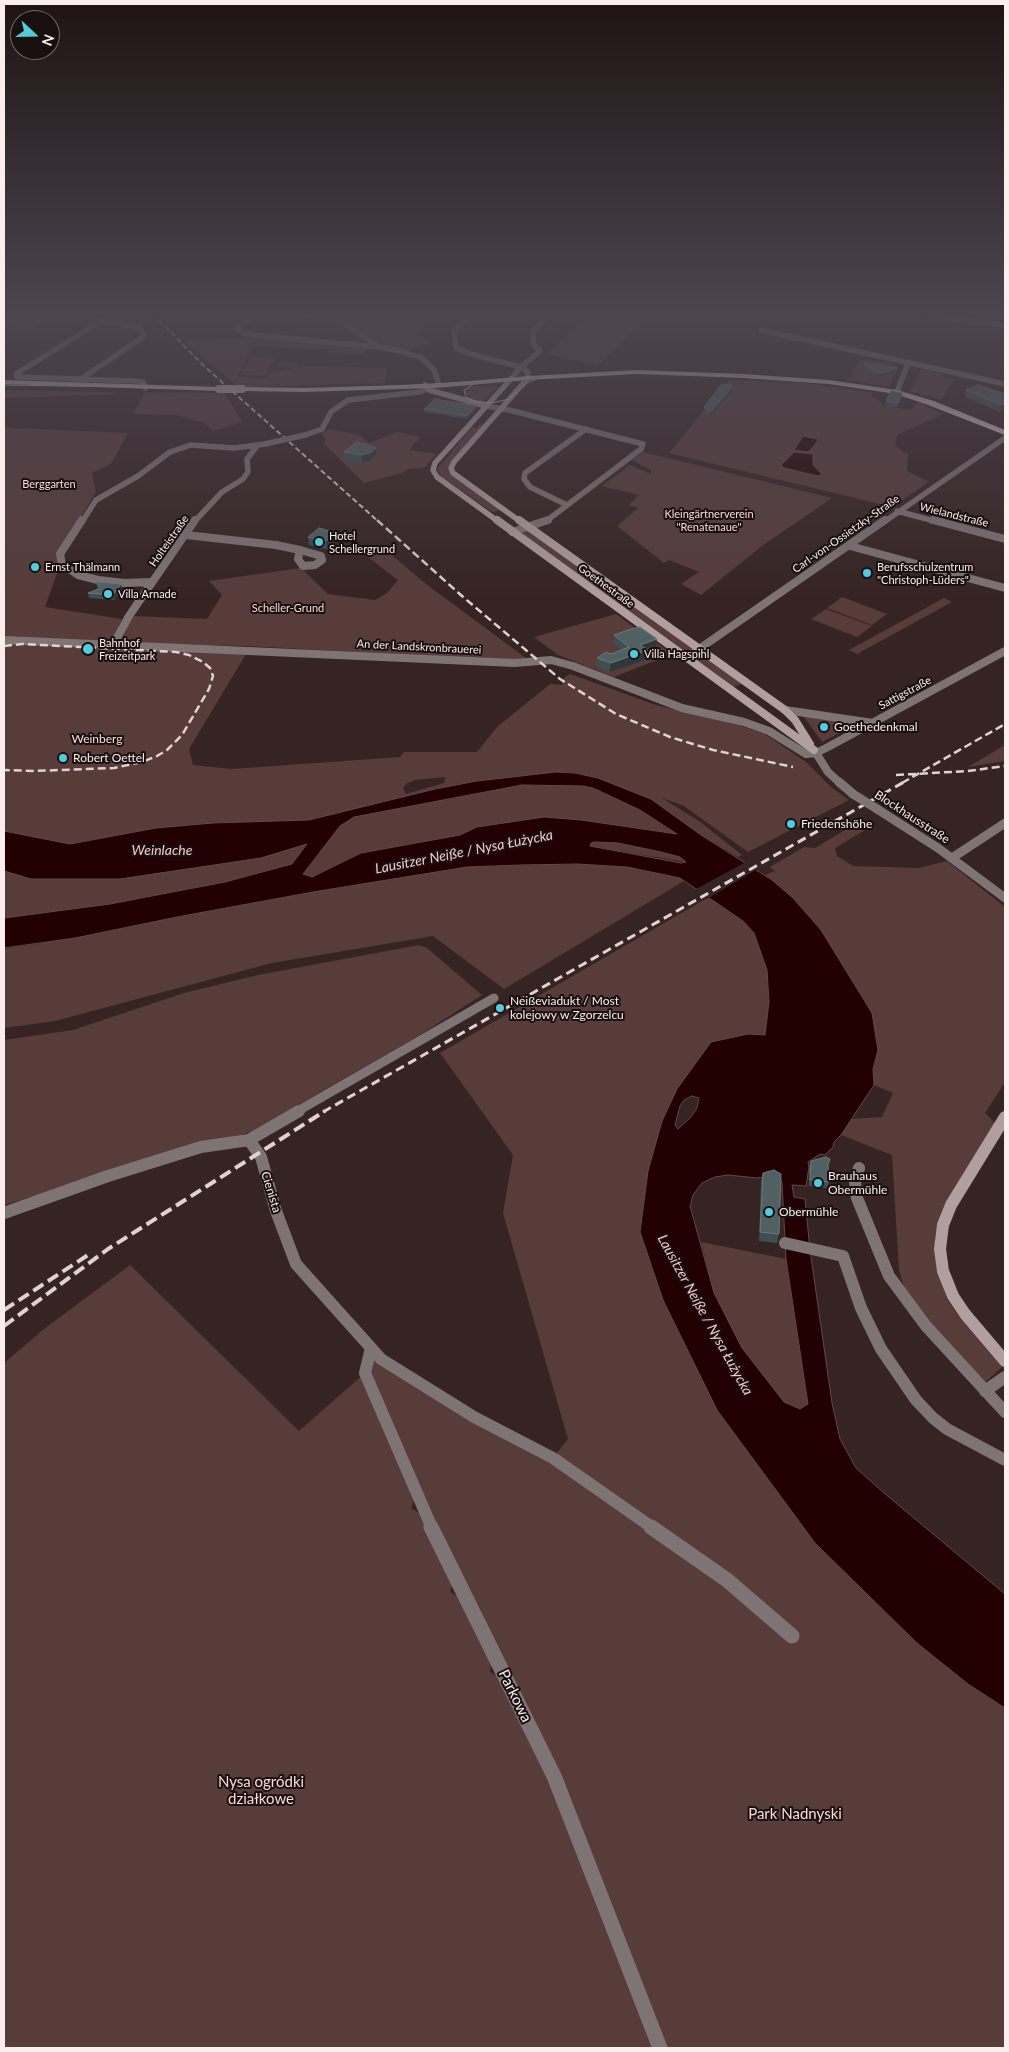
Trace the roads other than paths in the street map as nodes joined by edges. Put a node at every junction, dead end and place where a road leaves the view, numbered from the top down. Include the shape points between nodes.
1 (334, 410) edge
2 (483, 410) edge
3 (499, 410) edge
4 (507, 410) edge
5 (947, 410) edge
6 (586, 429) junction
7 (1005, 433) edge
8 (1005, 438) edge
9 (257, 446) junction
10 (219, 447) junction
11 (247, 459) junction
12 (567, 505) junction
13 (897, 511) junction
14 (529, 527) junction
15 (512, 532) junction
16 (186, 535) junction
17 (1005, 539) edge
18 (850, 546) junction
19 (300, 550) dead end
20 (152, 582) junction
21 (1005, 588) edge
22 (4, 640) edge
23 (113, 645) junction
24 (699, 649) junction
25 (1005, 652) edge
26 (686, 658) junction
27 (785, 710) junction
28 (873, 723) junction
29 (815, 752) junction
30 (1005, 823) edge
31 (952, 858) junction
32 (1005, 898) edge
33 (494, 998) dead end
34 (1005, 1117) edge
35 (248, 1140) junction
36 (859, 1168) dead end
37 (4, 1213) edge
38 (785, 1242) dead end
39 (371, 1348) junction
40 (1005, 1361) edge
41 (1005, 1376) edge
42 (985, 1391) junction
43 (1005, 1412) edge
44 (1005, 1460) edge
45 (792, 1636) dead end
46 (660, 2048) edge

1 - 9 street, bridge via 322,429
2 - 15 street, Goethestraße via 435,463 433,470
3 - 14 street, Goethestraße via 454,462 451,470
4 - 6 street
5 - 7 main road
6 - 12 street via 525,473 524,479 530,487
6 - 12 street via 643,444
8 - 13 street, Carl-von-Ossietzky-Straße
9 - 10 street
9 - 11 street, Holteistraße
10 - 11 street
10 - 20 street via 200,444 179,447 96,500 60,554 62,564 78,575 116,582
11 - 16 street, Holteistraße via 248,472 222,492
12 - 14 street via 547,521
13 - 17 street, Wielandstraße
13 - 18 street, Carl-von-Ossietzky-Straße
14 - 15 street
14 - 24 street, Goethestraße
15 - 26 street, Goethestraße
16 - 19 street
16 - 20 street, Holteistraße
18 - 21 street
18 - 24 street, Carl-von-Ossietzky-Straße
20 - 23 street, Holteistraße
22 - 23 street, An der Landskronbrauerei
23 - 29 street, An der Landskronbrauerei via 515,663 551,660 682,708 744,722 769,731 802,752
24 - 26 street
24 - 27 street, Goethestraße
25 - 28 street, Sattigstraße
26 - 29 street, Goethestraße
27 - 28 street, Goethestraße
27 - 29 street, Goethestraße
28 - 29 street, Sattigstraße
29 - 31 street, Blockhausstraße, bridge via 828,772 853,794
30 - 31 street
31 - 32 street, Blockhausstraße
33 - 35 street
34 - 40 street via 951,1205 943,1226 940,1249 943,1271 953,1296
35 - 37 street via 201,1147
35 - 39 street, Cienista via 261,1157 276,1211 296,1264
36 - 42 street via 855,1182 857,1198 898,1290
38 - 44 street via 843,1256 881,1349 916,1400 946,1429
39 - 45 street, Cienista via 381,1359 474,1417 553,1458 727,1580
39 - 46 street, Parkowa via 365,1373 420,1504 554,1776
41 - 42 street
42 - 43 street

